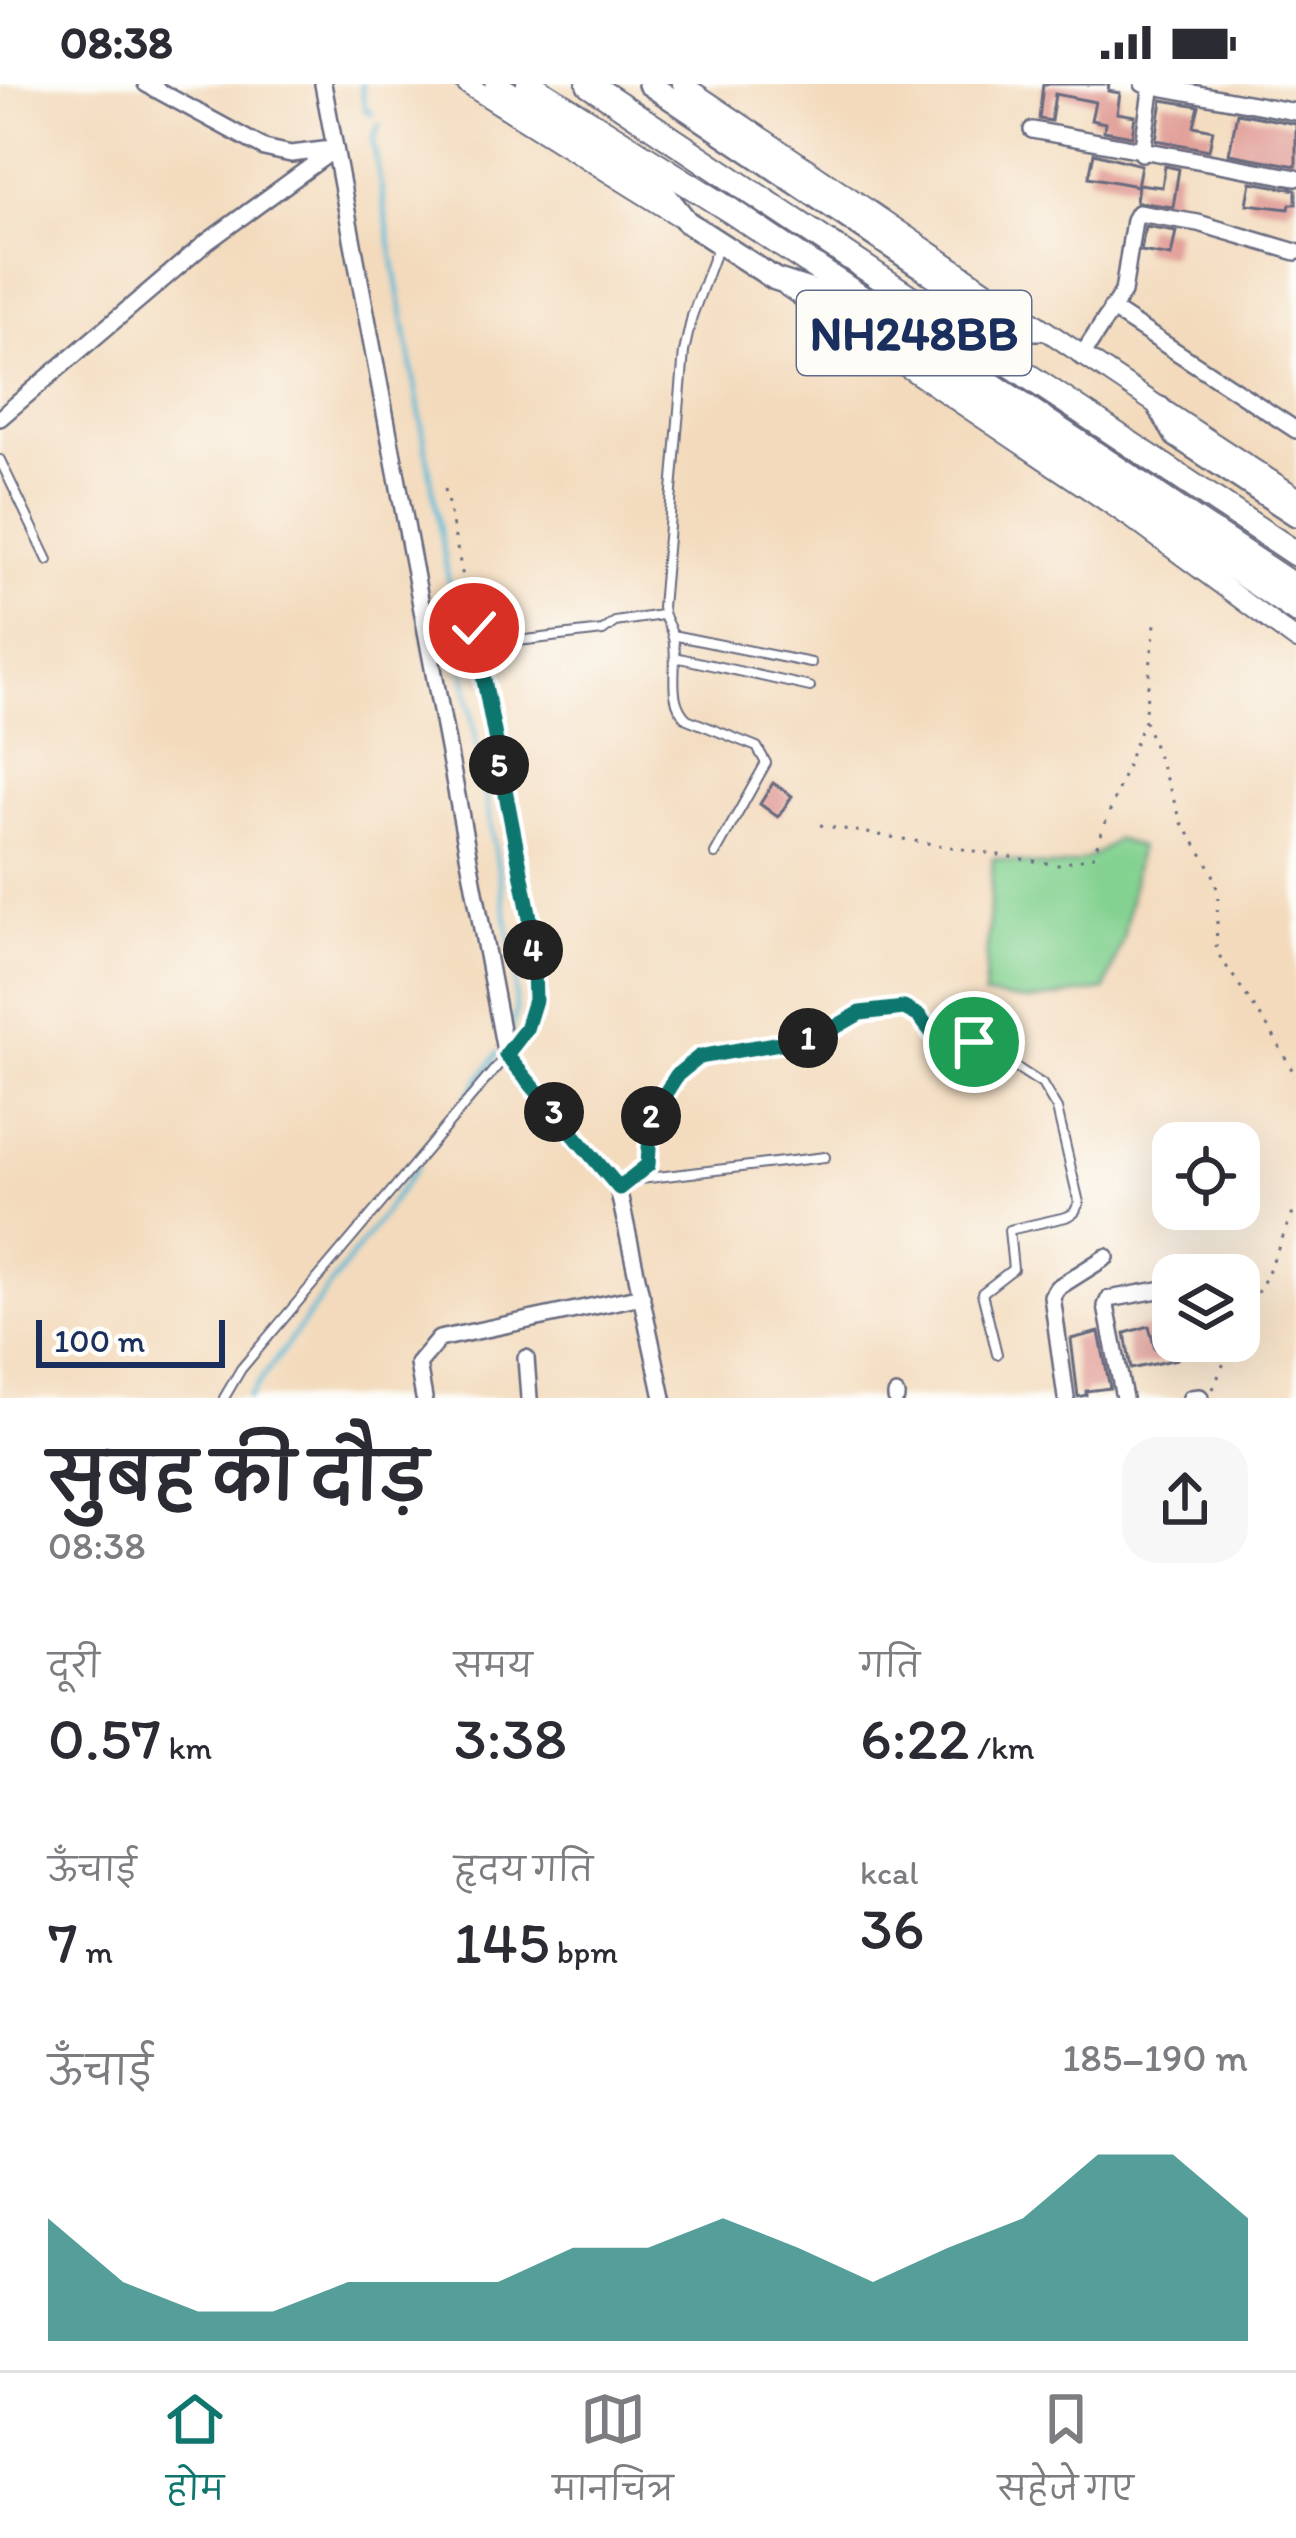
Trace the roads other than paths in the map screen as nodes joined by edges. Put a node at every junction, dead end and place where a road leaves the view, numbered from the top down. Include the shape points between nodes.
1 (146, 84) edge
2 (323, 84) edge
3 (466, 84) edge
4 (496, 84) edge
5 (529, 84) edge
6 (589, 84) edge
7 (649, 84) edge
8 (1149, 85) edge
9 (676, 91) edge
10 (1296, 112) edge
11 (1032, 130) dead end
12 (335, 149) junction
13 (1142, 153) junction
14 (1296, 178) edge
15 (687, 222) junction
16 (719, 242) junction
17 (1296, 252) edge
18 (776, 279) junction
19 (1111, 309) junction
20 (1040, 329) joint
21 (1081, 357) junction
22 (1160, 409) joint
23 (0, 418) edge
24 (1296, 430) edge
25 (0, 460) edge
26 (1293, 506) edge
27 (1296, 554) edge
28 (48, 560) dead end
29 (1296, 588) edge
30 (1296, 612) edge
31 (662, 615) junction
32 (672, 634) junction
33 (1296, 640) edge
34 (675, 657) junction
35 (431, 658) junction
36 (811, 663) dead end
37 (810, 687) dead end
38 (716, 854) dead end
39 (506, 1055) junction
40 (825, 1156) dead end
41 (625, 1184) junction
42 (1106, 1257) dead end
43 (1152, 1290) edge
44 (642, 1296) junction
45 (997, 1354) dead end
46 (526, 1358) dead end
47 (1200, 1397) edge
48 (224, 1398) edge
49 (424, 1398) edge
50 (529, 1398) edge
51 (663, 1398) edge
52 (1066, 1398) edge
53 (1124, 1398) edge
54 (1191, 1398) edge

1 - 12 street via 264,148
2 - 12 street
3 - 15 street
4 - 15 main road via 659,187
5 - 29 highway, NH248BB
6 - 27 highway, NH248BB
7 - 9 main road
8 - 10 street
8 - 13 street
9 - 20 main road via 1012,329
11 - 13 street
12 - 23 street via 207,242
12 - 35 street
13 - 14 street
15 - 16 main road
16 - 18 main road
16 - 31 lane via 684,352
17 - 19 street via 1138,213 1126,281
18 - 30 main road via 824,296
18 - 33 street
19 - 21 street
19 - 24 street
20 - 21 street
21 - 22 street
22 - 26 main road via 1176,436
25 - 28 lane
31 - 32 lane
31 - 35 lane
32 - 34 lane
32 - 36 lane
34 - 37 lane
34 - 38 lane via 679,711 764,753 766,763
35 - 39 street
39 - 41 street
39 - 48 lane
40 - 41 lane
41 - 44 street
41 - 45 lane via 648,1165 651,1116 687,1064 718,1051 820,1036 860,1013 909,1009 938,1040 980,1044 1042,1084 1057,1109 1079,1203 1066,1217 1009,1230 1012,1269 982,1293
42 - 52 street via 1052,1296
43 - 53 street via 1106,1306
44 - 49 street via 439,1339 418,1364
44 - 51 street
46 - 50 street
47 - 54 street

